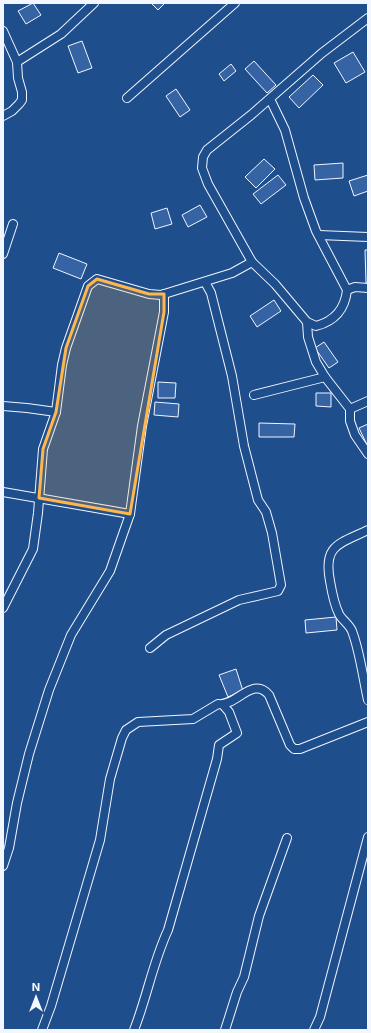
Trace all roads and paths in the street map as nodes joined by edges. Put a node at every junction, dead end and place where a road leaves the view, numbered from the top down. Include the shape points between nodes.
1 (94, 3) edge
2 (236, 3) edge
3 (368, 18) edge
4 (3, 31) edge
5 (17, 62) junction
6 (128, 98) dead end
7 (270, 99) junction
8 (3, 116) edge
9 (13, 224) dead end
10 (318, 235) junction
11 (368, 237) edge
12 (3, 254) edge
13 (252, 262) junction
14 (205, 282) junction
15 (368, 288) edge
16 (347, 290) junction
17 (164, 294) junction
18 (307, 322) junction
19 (325, 377) junction
20 (254, 395) dead end
21 (368, 402) edge
22 (3, 406) edge
23 (350, 409) junction
24 (56, 412) junction
25 (368, 454) edge
26 (3, 492) edge
27 (38, 498) junction
28 (130, 514) junction
29 (368, 530) edge
30 (3, 608) edge
31 (150, 648) dead end
32 (368, 700) edge
33 (224, 705) junction
34 (368, 722) edge
35 (368, 837) edge
36 (287, 838) dead end
37 (3, 866) edge
38 (42, 1030) edge
39 (134, 1030) edge
40 (225, 1030) edge
41 (314, 1030) edge

1 - 5 street via 61,34
2 - 6 street
3 - 7 street via 322,53
4 - 5 street
5 - 8 street via 22,100
7 - 10 street via 285,130 304,198
7 - 13 street via 207,150 203,157 202,168 208,184
9 - 12 street
10 - 11 street
10 - 16 street
13 - 14 street
13 - 18 street via 275,284
14 - 17 street
14 - 31 street via 211,293 230,368 244,446 258,500 266,512 272,532 281,585 278,591 239,600 166,635
15 - 16 street via 355,287
16 - 18 street via 344,304 333,319 316,326
17 - 24 street via 149,294 97,279 88,286 66,348
17 - 28 street via 164,312 142,426
18 - 19 street via 308,337 316,362
19 - 20 street
19 - 23 street
21 - 23 street
22 - 24 street
23 - 25 street via 350,421 355,435
24 - 27 street via 43,448
26 - 27 street
27 - 28 street
27 - 30 street via 33,548
28 - 37 street via 110,571 71,635 49,690 29,754 17,803 10,848
29 - 32 street via 336,546 329,554 327,565 334,605 351,630
33 - 34 street via 250,690 264,689 269,694 294,749 300,749
33 - 38 street via 218,704 193,719 138,722 126,730 110,779 100,840
33 - 39 street via 237,733 219,745 168,930
35 - 41 street via 320,1016
36 - 40 street via 259,916 244,978

